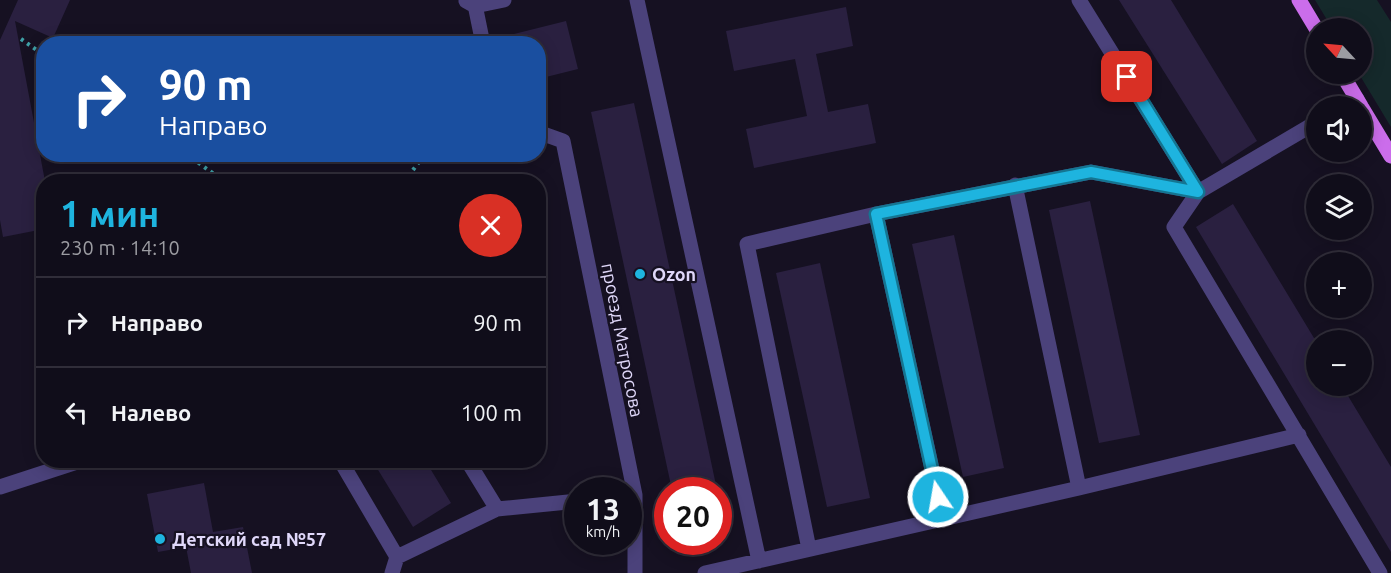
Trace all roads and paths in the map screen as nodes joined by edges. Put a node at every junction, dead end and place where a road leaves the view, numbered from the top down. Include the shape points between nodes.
1 (504, 0) edge
2 (637, 0) edge
3 (1080, 0) edge
4 (1299, 0) edge
5 (471, 2) edge
6 (1310, 18) edge
7 (481, 36) edge
8 (21, 39) dead end
9 (36, 49) edge
10 (1306, 128) edge
11 (1372, 128) edge
12 (546, 135) edge
13 (1391, 156) edge
14 (197, 162) edge
15 (214, 174) edge
16 (1015, 185) junction
17 (1198, 192) junction
18 (876, 214) junction
19 (1299, 435) junction
20 (58, 468) edge
21 (345, 468) edge
22 (472, 468) edge
23 (628, 477) edge
24 (0, 487) edge
25 (1079, 488) junction
26 (564, 502) edge
27 (497, 509) junction
28 (943, 519) junction
29 (809, 549) junction
30 (634, 555) edge
31 (397, 557) junction
32 (759, 561) junction
33 (393, 573) edge
34 (635, 573) edge
35 (705, 573) edge
36 (1380, 573) edge

1 - 5 street
2 - 32 street
3 - 17 street
4 - 6 main road
5 - 7 street
8 - 9 path
10 - 17 street
11 - 13 main road
12 - 23 street, проезд Матросова via 562,141
14 - 15 path
16 - 17 street via 1091,172
16 - 18 street
16 - 25 street
17 - 19 street via 1174,227
18 - 28 street
18 - 29 street via 747,244
19 - 25 street
19 - 36 street
20 - 24 street
21 - 31 street
22 - 27 street
25 - 28 street
26 - 27 street
27 - 31 street
28 - 29 street
29 - 32 street
30 - 34 street, проезд Матросова
31 - 33 street
32 - 35 street

